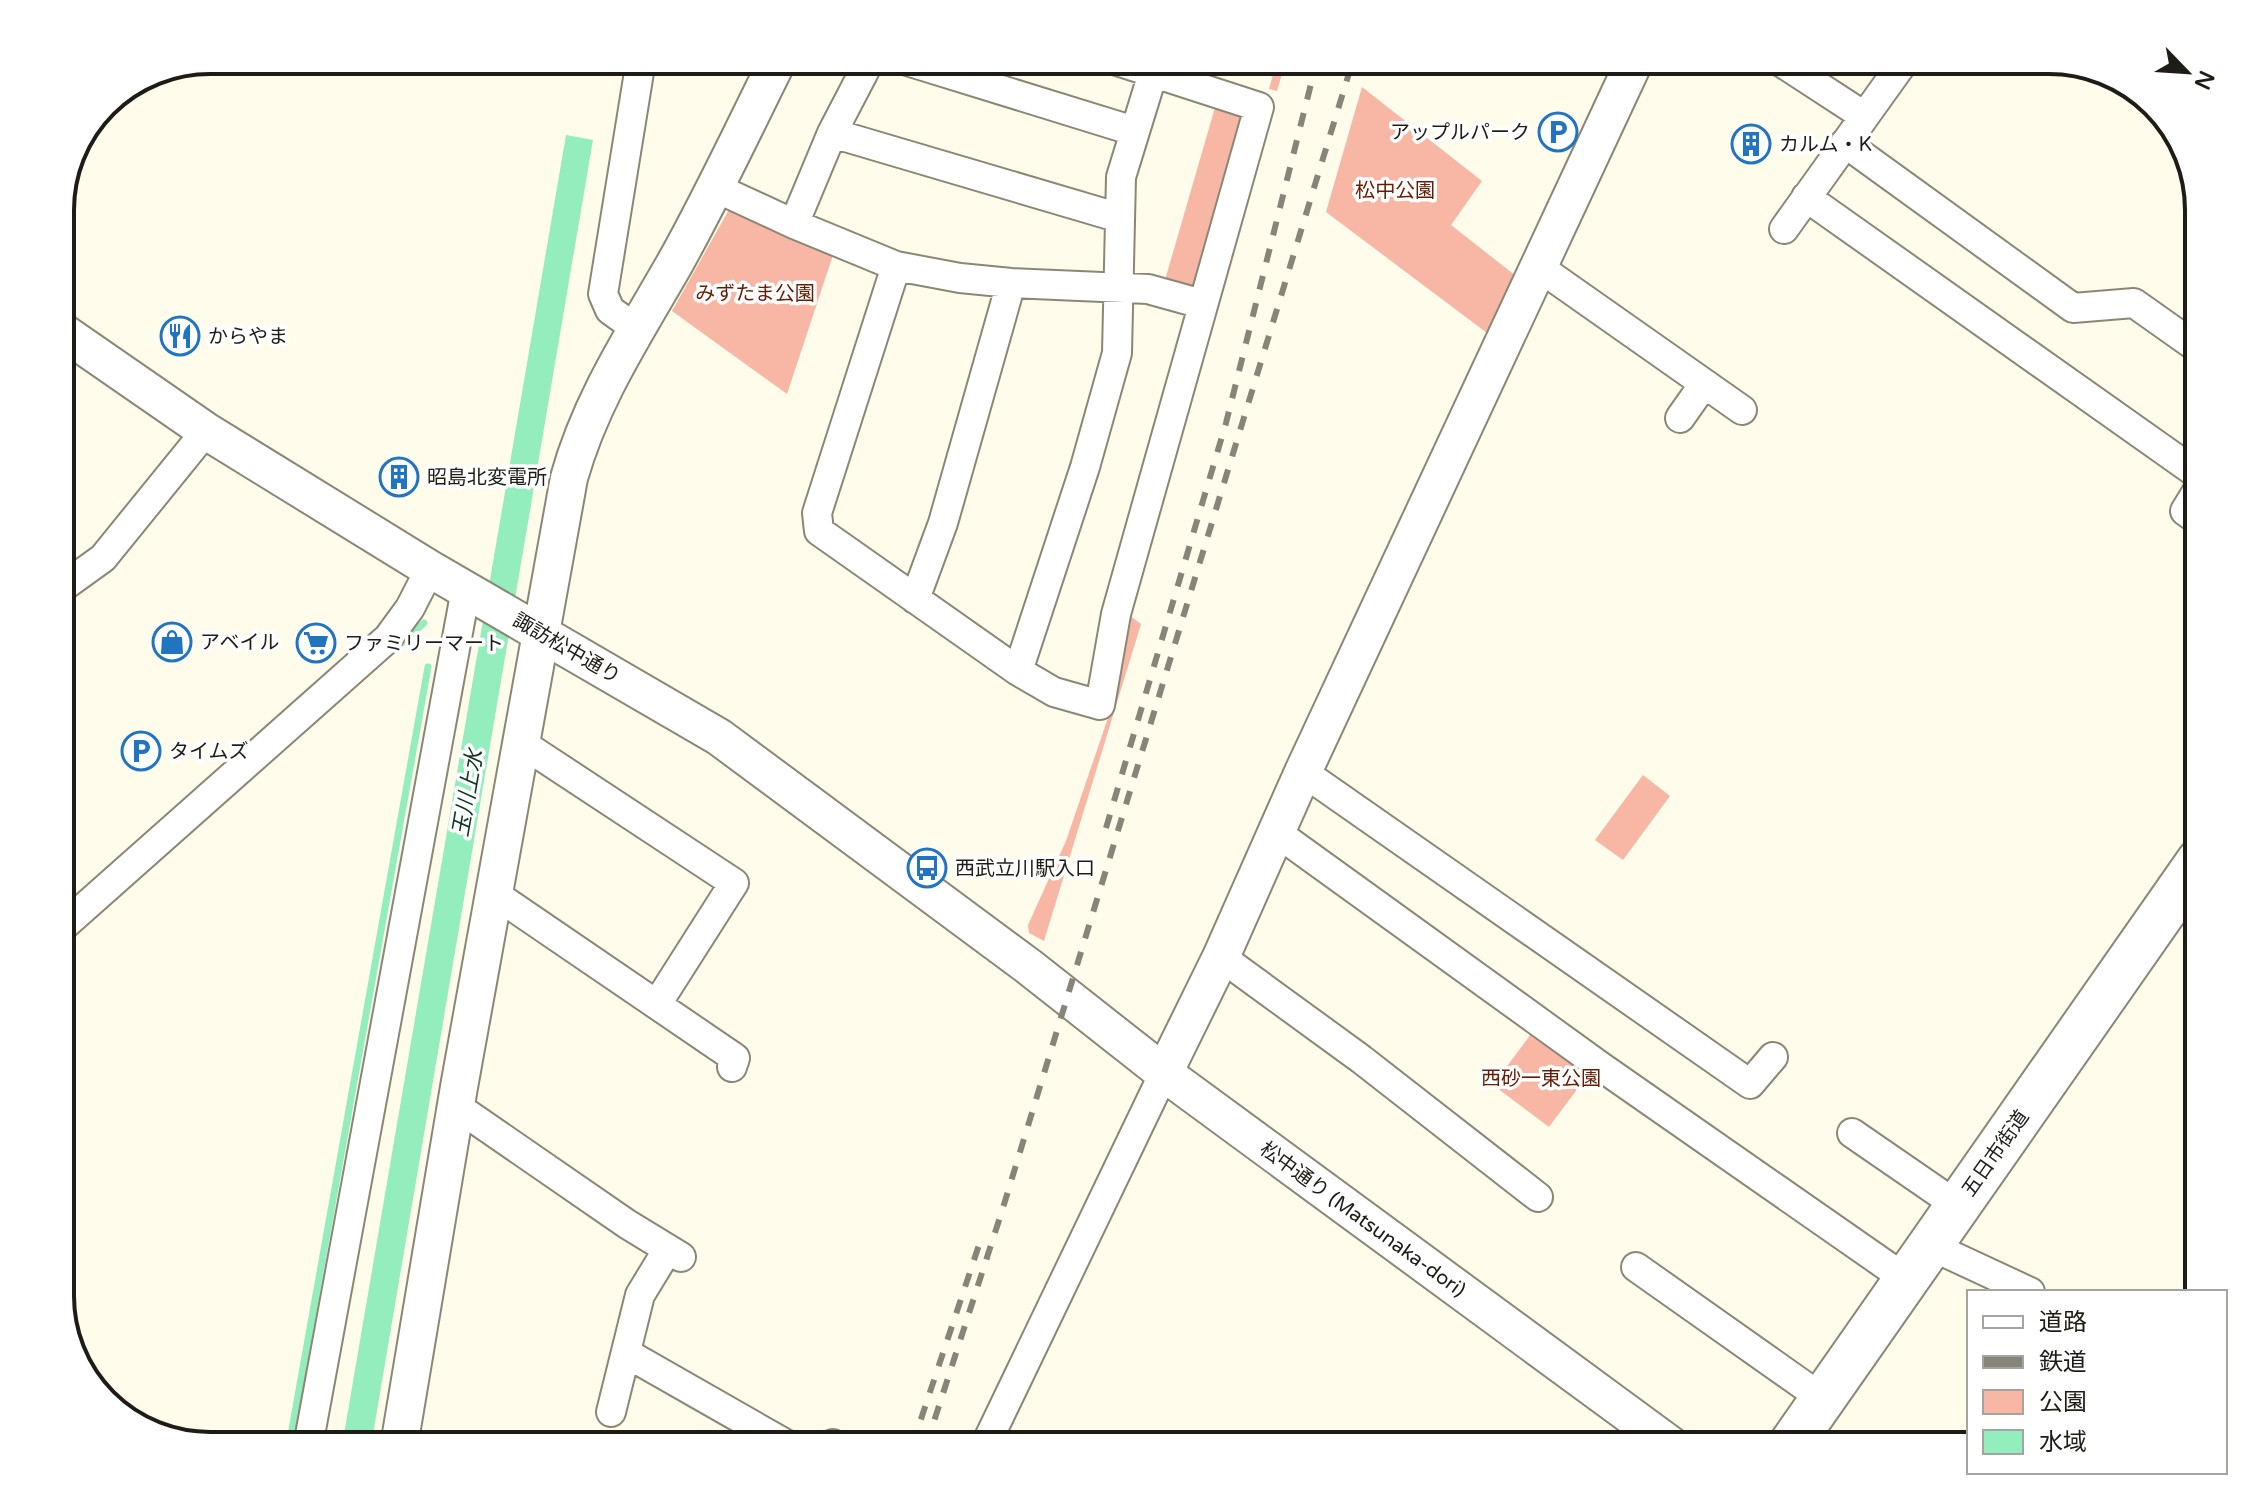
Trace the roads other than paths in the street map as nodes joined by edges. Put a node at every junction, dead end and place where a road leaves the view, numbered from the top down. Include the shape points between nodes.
1 (639, 74) edge
2 (771, 74) edge
3 (863, 74) edge
4 (949, 74) edge
5 (1153, 74) edge
6 (1156, 74) edge
7 (1629, 74) edge
8 (1800, 74) edge
9 (1895, 74) edge
10 (1864, 116) junction
11 (1134, 131) junction
12 (832, 133) junction
13 (1845, 143) junction
14 (714, 187) junction
15 (1806, 197) junction
16 (1120, 218) junction
17 (794, 224) junction
18 (1784, 229) dead end
19 (896, 266) junction
20 (1540, 268) junction
21 (1011, 283) junction
22 (1119, 287) junction
23 (1202, 304) junction
24 (635, 328) junction
25 (2185, 339) edge
26 (74, 340) edge
27 (1704, 384) junction
28 (1742, 410) dead end
29 (1680, 418) dead end
30 (206, 431) junction
31 (2185, 465) edge
32 (430, 569) junction
33 (74, 579) edge
34 (475, 594) junction
35 (915, 599) junction
36 (529, 626) junction
37 (1018, 671) junction
38 (523, 744) junction
39 (1303, 772) junction
40 (1276, 832) junction
41 (2185, 881) edge
42 (496, 895) junction
43 (74, 917) edge
44 (1221, 957) junction
45 (1057, 989) joint
46 (657, 1004) junction
47 (1773, 1057) dead end
48 (732, 1067) dead end
49 (1164, 1073) junction
50 (456, 1106) junction
51 (1852, 1133) dead end
52 (1527, 1182) dead end
53 (1958, 1206) junction
54 (1919, 1263) junction
55 (1636, 1267) dead end
56 (2022, 1290) edge
57 (626, 1353) junction
58 (1823, 1399) junction
59 (611, 1412) dead end
60 (311, 1432) edge
61 (401, 1432) edge
62 (764, 1432) edge
63 (992, 1432) edge
64 (1653, 1432) edge
65 (1800, 1432) edge

1 - 24 street via 603,294 610,310
2 - 14 street
3 - 12 street
4 - 11 street
5 - 11 street
6 - 23 street via 1259,107
7 - 20 street
8 - 10 street
9 - 10 street
10 - 13 street
11 - 16 street via 1121,177
12 - 16 street
12 - 17 street
13 - 15 street
13 - 25 street via 2073,308 2134,303
14 - 17 street
14 - 24 street
15 - 18 street
15 - 31 street
16 - 22 street
17 - 19 street
19 - 21 street
19 - 35 street via 817,523 819,531
20 - 27 street
20 - 39 street
21 - 22 street
21 - 35 street via 943,523
22 - 23 street
22 - 37 street via 1117,353
23 - 37 street via 1116,614 1100,705 1054,692
24 - 36 street via 580,439
26 - 30 street, 諏訪松中通り
27 - 28 street
27 - 29 street
30 - 32 street, 諏訪松中通り
30 - 33 street via 103,558
32 - 34 street, 諏訪松中通り
32 - 43 street via 388,638
34 - 36 street, 諏訪松中通り
34 - 60 street
35 - 37 street
36 - 38 street
36 - 45 street, 諏訪松中通り via 719,737
38 - 42 street
38 - 46 street via 734,883
39 - 40 street
39 - 47 street via 1750,1084
40 - 44 street
40 - 54 street via 1600,1066
41 - 53 main road, 五日市街道
42 - 46 street
42 - 50 street
44 - 49 street
44 - 52 street via 1368,1050
45 - 49 street, 松中通り (Matsunaka-dori)
46 - 48 street via 735,1058
49 - 63 street
49 - 64 street, 松中通り (Matsunaka-dori)
50 - 57 street via 674,1253 640,1295
50 - 61 street
51 - 53 street
53 - 54 main road, 五日市街道
54 - 56 street
54 - 58 main road, 五日市街道
55 - 58 street
57 - 59 street
57 - 62 street
58 - 65 main road, 五日市街道

